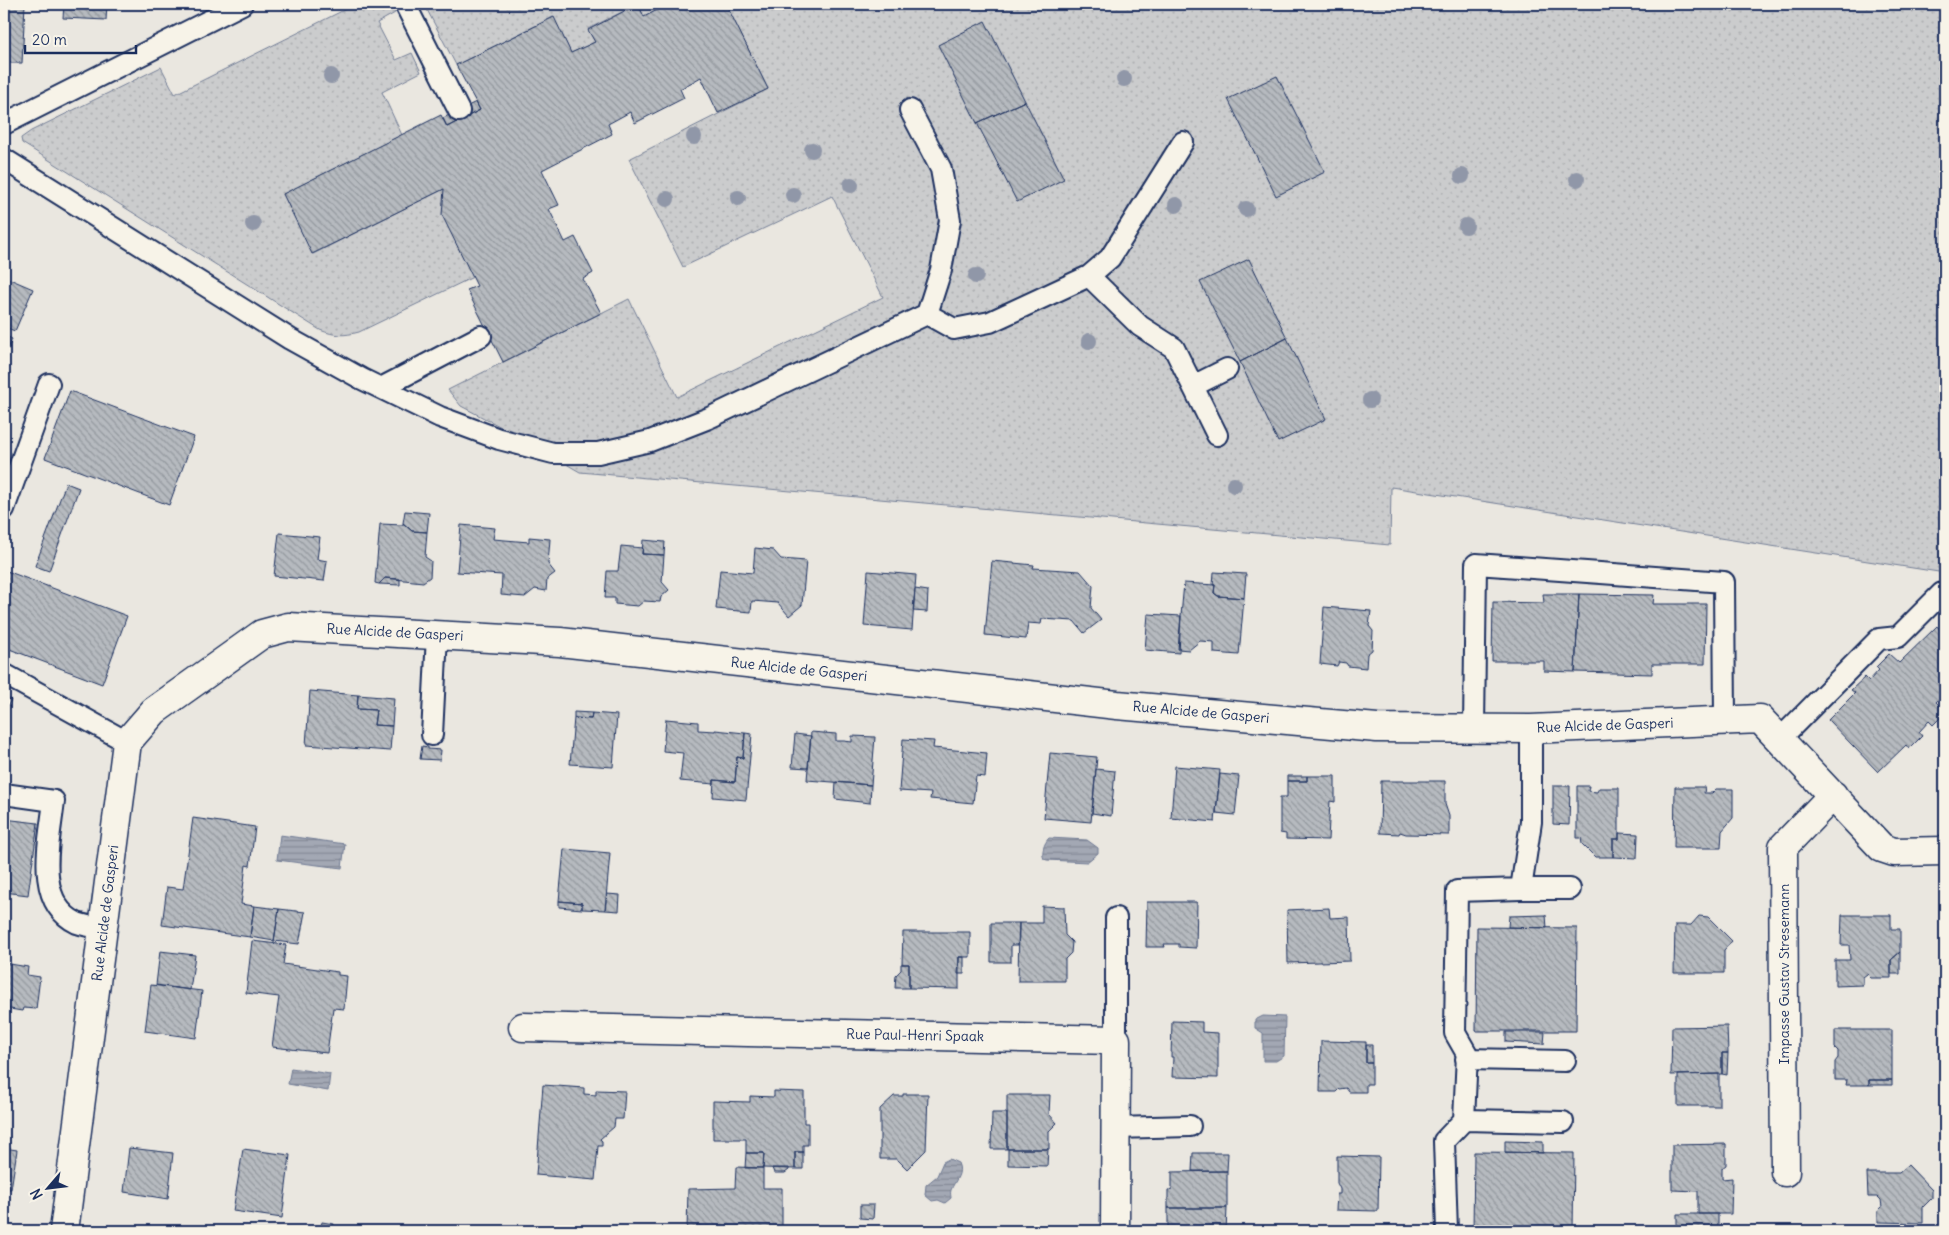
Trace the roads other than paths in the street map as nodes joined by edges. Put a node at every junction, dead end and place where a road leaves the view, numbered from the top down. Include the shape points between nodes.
1 (242, 4) edge
2 (405, 4) edge
3 (910, 110) dead end
4 (459, 111) dead end
5 (4, 124) edge
6 (1183, 142) dead end
7 (4, 159) edge
8 (1089, 276) junction
9 (927, 314) junction
10 (481, 336) dead end
11 (1228, 369) dead end
12 (49, 384) dead end
13 (1193, 386) junction
14 (381, 388) junction
15 (1217, 436) dead end
16 (4, 509) edge
17 (1945, 593) edge
18 (437, 635) junction
19 (4, 674) edge
20 (1725, 720) junction
21 (1474, 728) junction
22 (1531, 728) junction
23 (432, 734) dead end
24 (1779, 740) junction
25 (127, 742) junction
26 (4, 794) edge
27 (1833, 795) junction
28 (1945, 851) edge
29 (1521, 889) junction
30 (1570, 889) dead end
31 (1116, 918) dead end
32 (103, 928) junction
33 (523, 1027) dead end
34 (1116, 1040) junction
35 (1466, 1059) junction
36 (1565, 1061) dead end
37 (1464, 1120) junction
38 (1564, 1122) dead end
39 (1190, 1126) dead end
40 (1116, 1128) junction
41 (1785, 1172) dead end
42 (64, 1231) edge
43 (1116, 1231) edge
44 (1447, 1231) edge

1 - 5 lane
2 - 4 lane
3 - 9 lane via 941,169 950,220 941,270
6 - 8 lane via 1110,258
7 - 14 lane via 290,339
8 - 9 lane via 990,322 954,329
8 - 13 lane via 1140,326 1174,348
9 - 14 lane via 710,418 650,441 598,453 553,453 499,439
10 - 14 lane
11 - 13 lane
12 - 16 lane
13 - 15 lane
17 - 24 lane via 1898,638 1879,639
18 - 21 street, Rue Alcide de Gasperi via 560,642 1136,707 1378,728
18 - 23 lane
18 - 25 street, Rue Alcide de Gasperi via 304,627 288,627 262,634 154,711
19 - 25 lane
20 - 21 lane via 1724,582 1476,564
20 - 22 street, Rue Alcide de Gasperi
20 - 24 street, Rue Alcide de Gasperi via 1760,719
21 - 22 street, Rue Alcide de Gasperi
22 - 29 lane via 1531,822
24 - 27 street, Rue Alcide de Gasperi
25 - 32 street, Rue Alcide de Gasperi
26 - 32 lane via 54,801 46,874 50,893 60,911 78,923
27 - 28 street, Rue Alcide de Gasperi via 1882,848 1894,852
27 - 41 street, Impasse Gustav Stresemann via 1783,847
29 - 30 lane
29 - 35 lane via 1457,891 1455,1033 1467,1054
31 - 34 lane
32 - 42 street, Rue Alcide de Gasperi
33 - 34 street, Rue Paul-Henri Spaak
34 - 40 street
35 - 36 lane
35 - 37 lane
37 - 38 lane
37 - 44 lane via 1444,1140
39 - 40 lane
40 - 43 street

